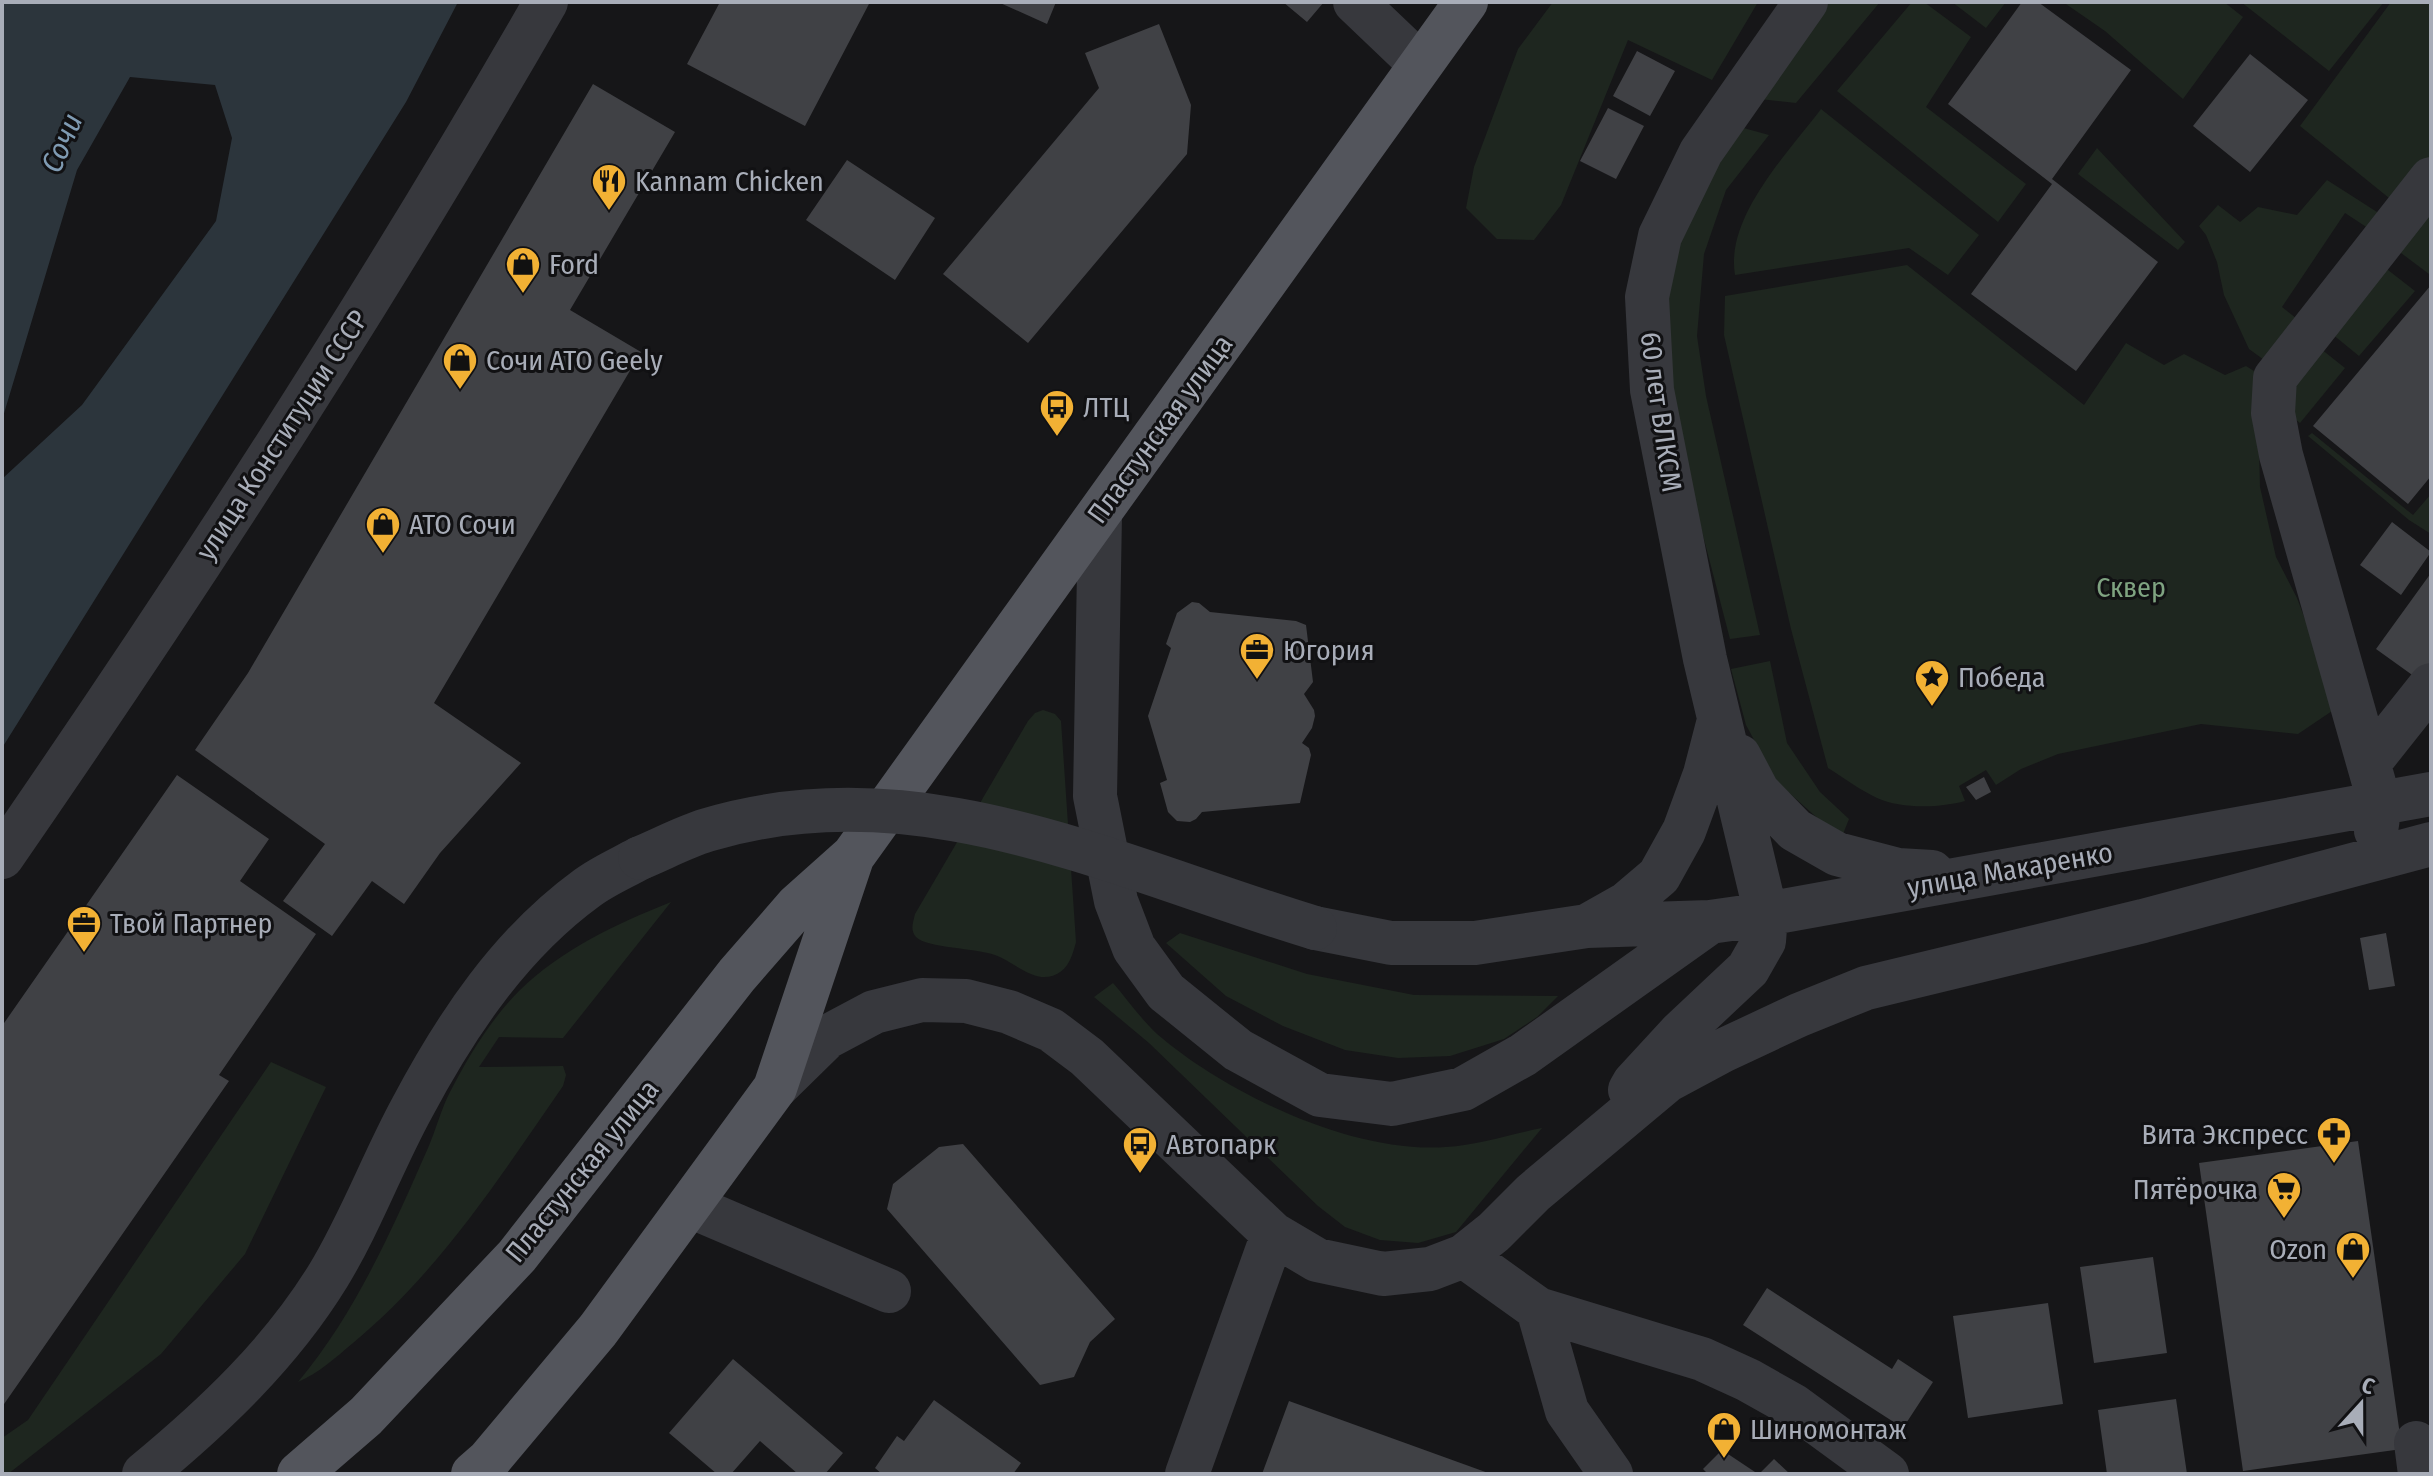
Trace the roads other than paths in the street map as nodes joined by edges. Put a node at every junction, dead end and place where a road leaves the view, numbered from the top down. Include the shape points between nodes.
1 (546, 2) edge
2 (1355, 2) edge
3 (1466, 2) edge
4 (1806, 2) edge
5 (1420, 64) junction
6 (2431, 179) edge
7 (1100, 514) junction
8 (2431, 685) edge
9 (1719, 718) junction
10 (2369, 763) junction
11 (2431, 794) edge
12 (2380, 804) junction
13 (2431, 844) edge
14 (853, 856) junction
15 (2, 857) edge
16 (2352, 865) junction
17 (1983, 875) junction
18 (1766, 914) junction
19 (1710, 922) junction
20 (1587, 926) junction
21 (775, 1088) junction
22 (1616, 1122) junction
23 (690, 1206) junction
24 (1273, 1234) junction
25 (1464, 1256) junction
26 (889, 1291) dead end
27 (1538, 1309) junction
28 (144, 1474) edge
29 (299, 1474) edge
30 (473, 1474) edge
31 (1187, 1474) edge
32 (1611, 1474) edge
33 (1887, 1474) edge

1 - 15 street, улица Конституции СССР via 331,362
2 - 5 street
3 - 5 main road, Пластунская улица
4 - 9 street, 60 лет ВЛКСМ via 1701,152 1660,236 1647,297 1652,390
5 - 7 main road, Пластунская улица
6 - 10 street via 2275,378 2273,413 2281,455
7 - 14 main road, Пластунская улица
7 - 19 street via 1095,796 1116,901 1134,948 1166,992 1238,1050 1320,1095 1392,1104 1463,1089 1523,1055
8 - 10 street
9 - 17 street via 1758,792 1795,830 1837,854 1898,870
9 - 18 street
9 - 20 street via 1684,831 1659,876 1626,904
10 - 12 street
11 - 12 street, улица Макаренко
12 - 16 street via 2370,843
12 - 17 street, улица Макаренко
13 - 16 street
14 - 21 main road, Пластунская улица
14 - 29 main road, Пластунская улица via 797,906 737,975 517,1256 366,1416
16 - 22 street via 1866,988 1722,1051 1668,1080
17 - 18 street, улица Макаренко
18 - 19 street, улица Макаренко
18 - 22 street via 1764,941 1748,969 1634,1083
19 - 20 street, улица Макаренко
20 - 28 street, bridge via 1475,943 1391,943 1315,928 1229,902 1064,844 979,822 887,809 781,814 706,830 640,858 580,893 512,958 450,1040 328,1275 289,1333 206,1423
21 - 23 main road, Пластунская улица
21 - 24 street via 827,1037 874,1012 922,1000 966,1001 1009,1012 1051,1030 1087,1057
22 - 25 street
23 - 26 street
23 - 30 main road, Пластунская улица via 598,1330
24 - 25 street via 1317,1260 1383,1274 1430,1269
24 - 31 street
25 - 27 street
27 - 32 street via 1567,1411
27 - 33 street via 1702,1359 1748,1380 1794,1406

